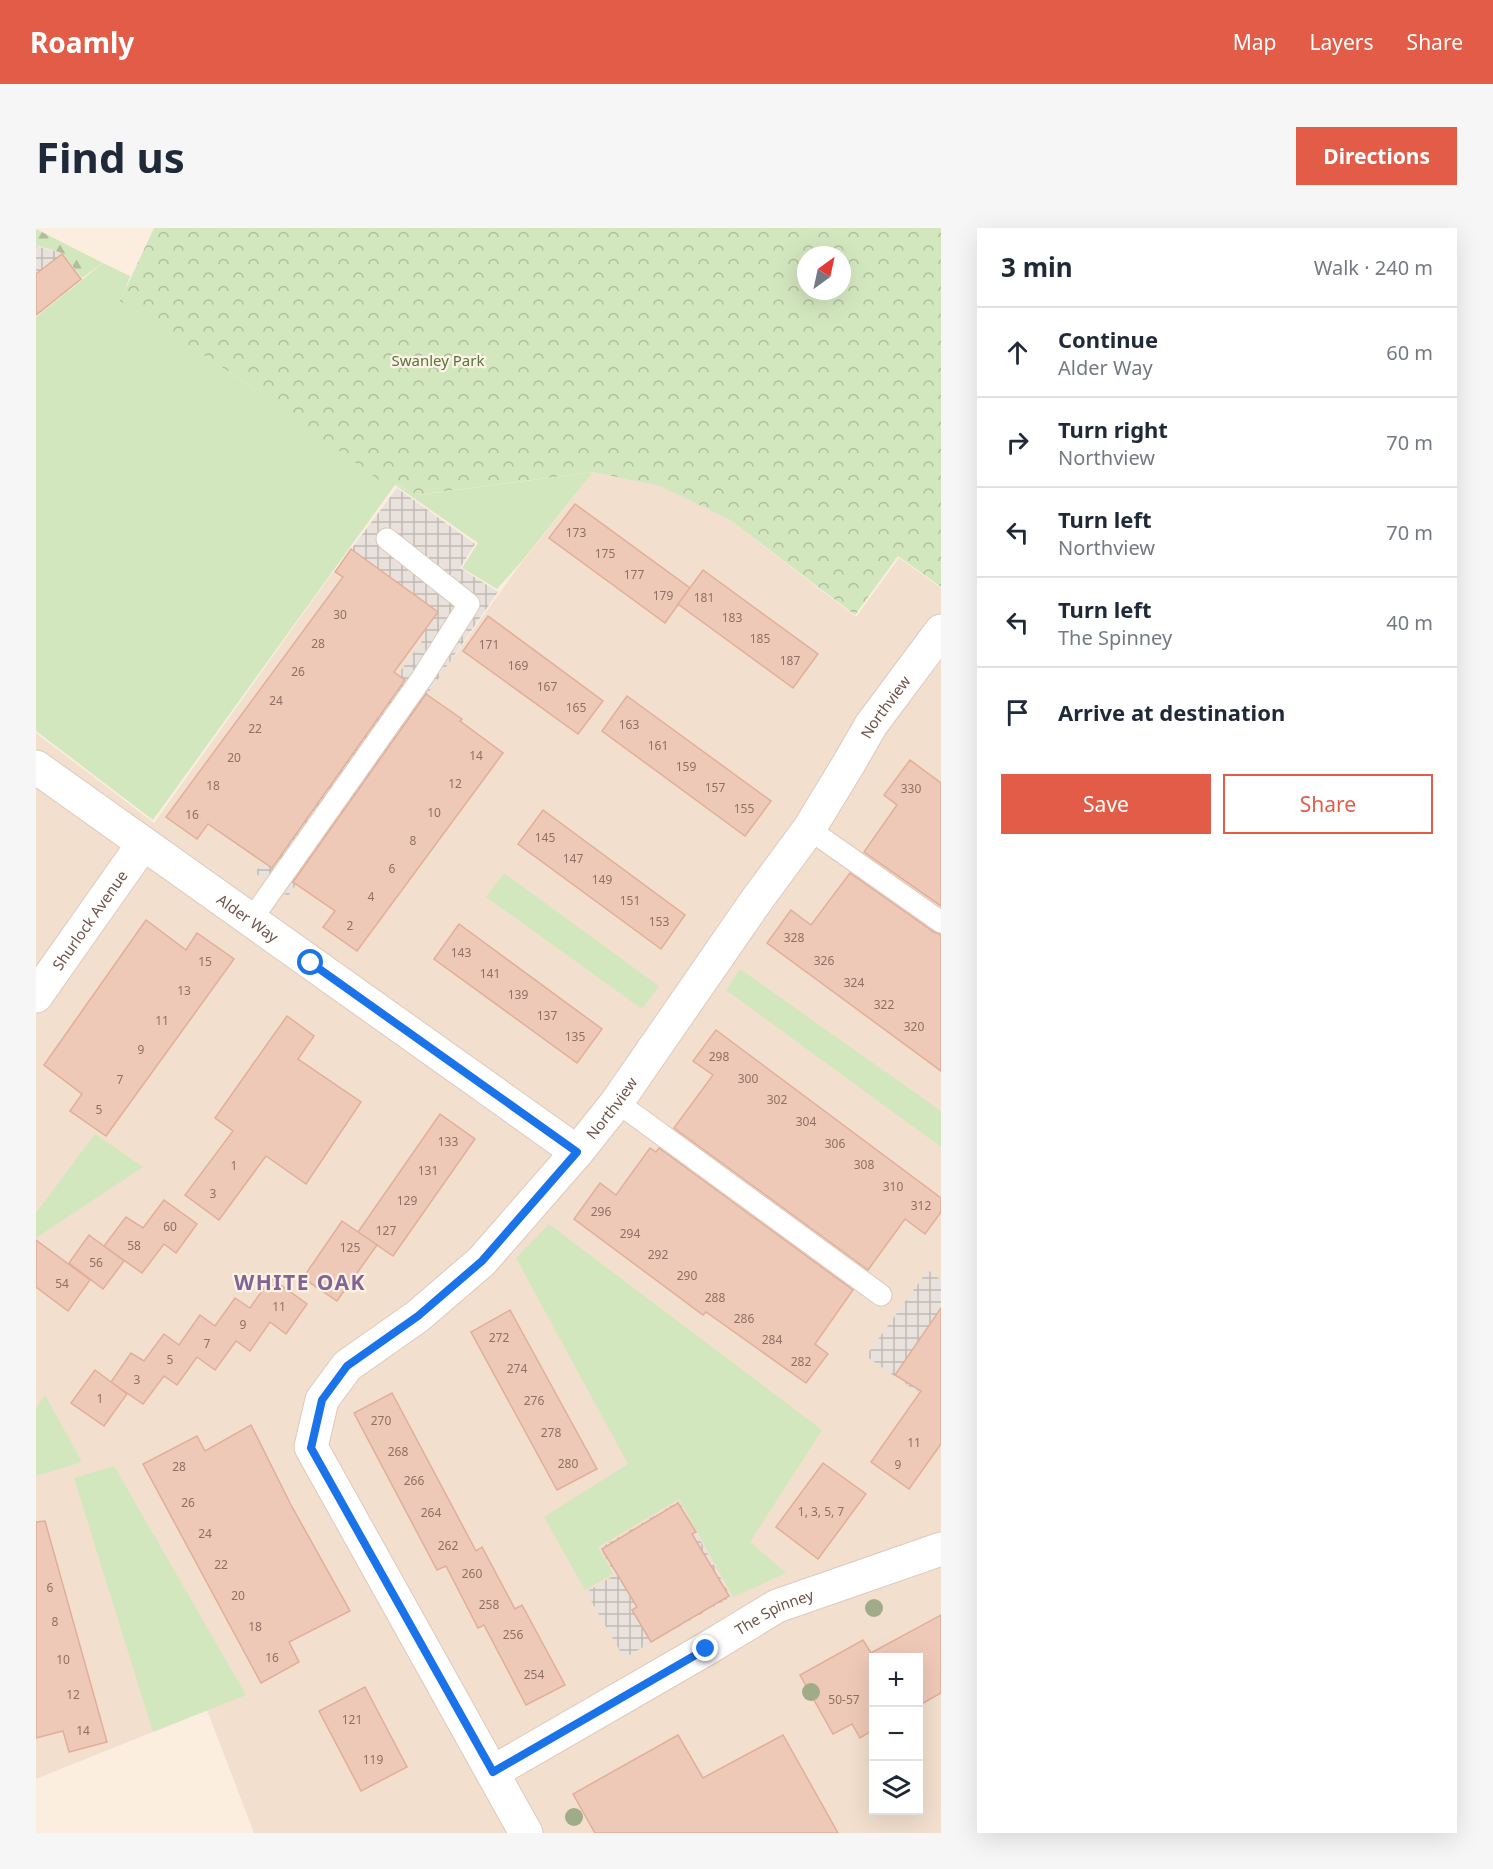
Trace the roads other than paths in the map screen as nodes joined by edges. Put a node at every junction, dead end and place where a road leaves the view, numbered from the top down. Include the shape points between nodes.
1 (387, 539) dead end
2 (941, 631) edge
3 (36, 767) edge
4 (809, 829) junction
5 (143, 844) junction
6 (251, 920) junction
7 (941, 922) edge
8 (36, 996) edge
9 (617, 1102) junction
10 (577, 1152) junction
11 (881, 1295) dead end
12 (941, 1549) edge
13 (493, 1772) junction
14 (526, 1833) edge

1 - 6 lane via 469,604 422,678
2 - 4 street, Northview via 871,725
3 - 5 street, Alder Way
4 - 7 lane
4 - 9 street, Northview
5 - 6 street, Alder Way
5 - 8 street, Shurlock Avenue
6 - 10 street, Alder Way
9 - 10 street, Northview
9 - 11 lane
10 - 13 street, Northview via 482,1261 418,1316 347,1366 322,1400 311,1448
12 - 13 street, The Spinney via 777,1606
13 - 14 street, Northview

